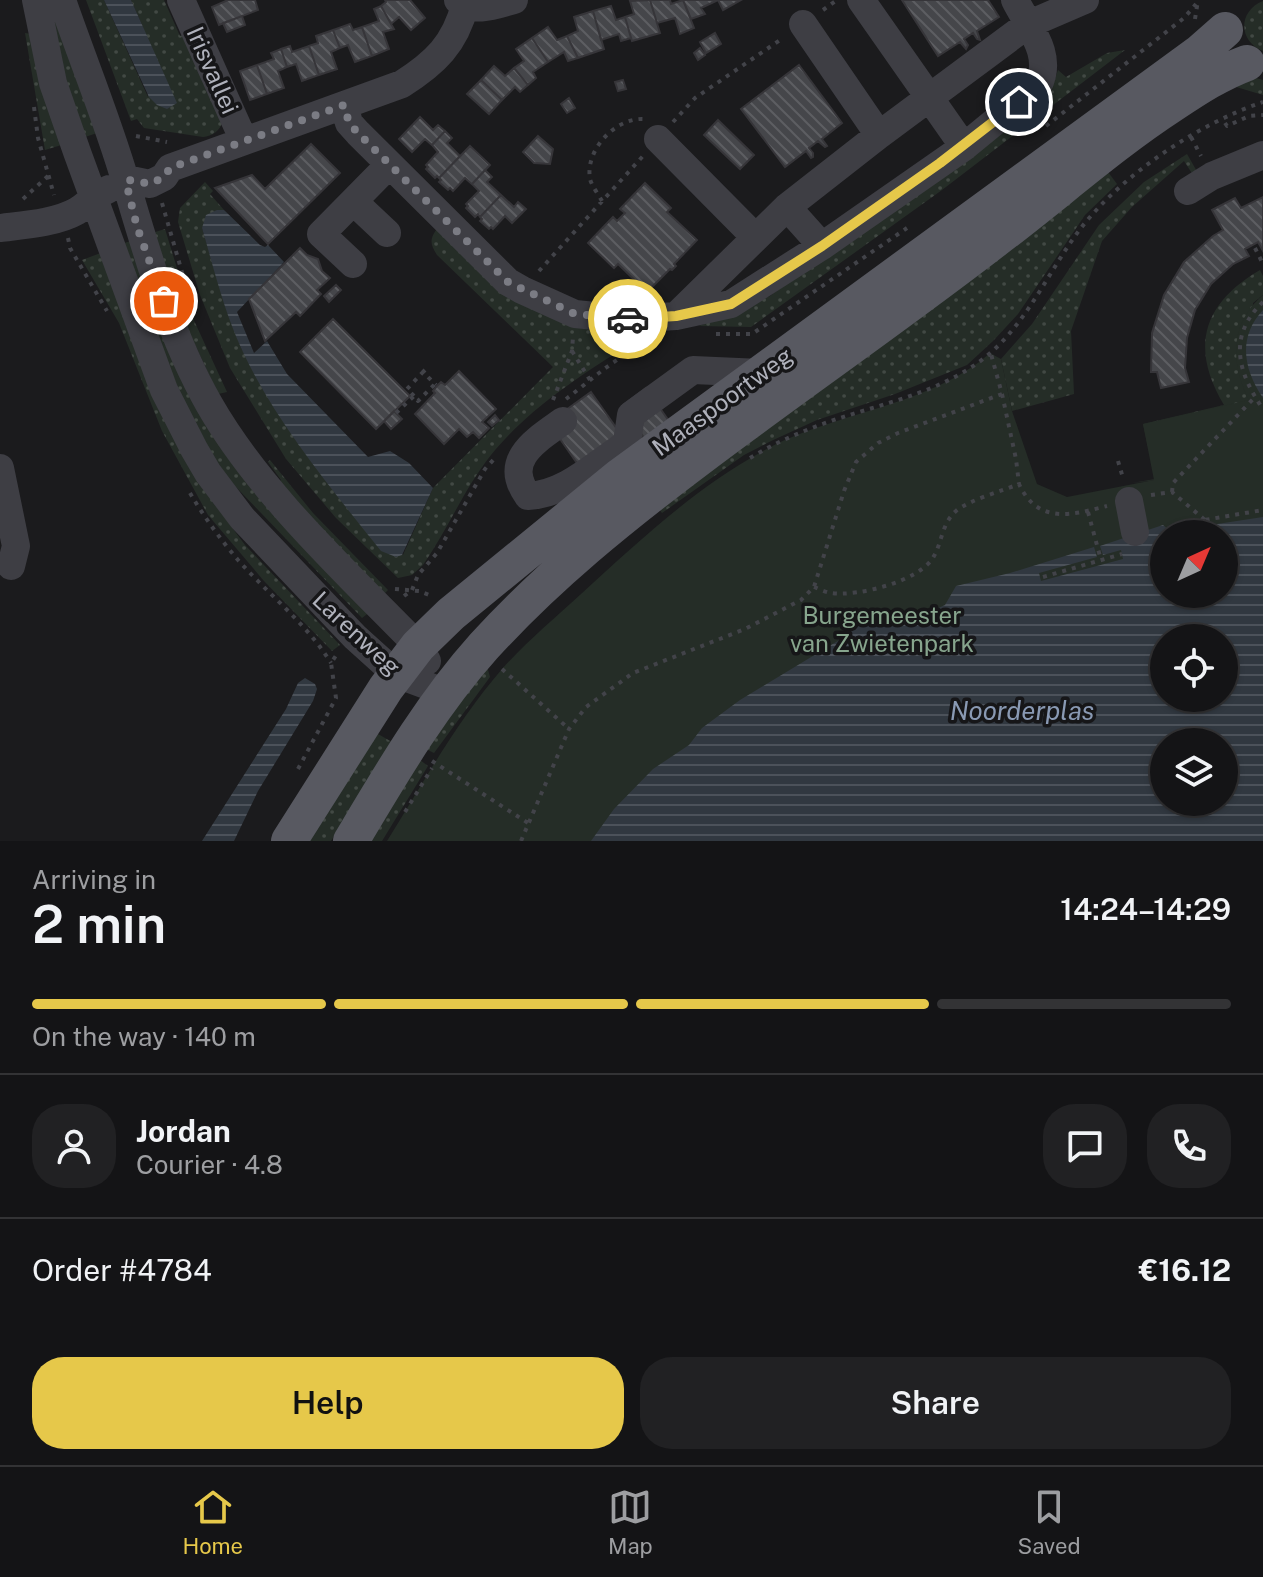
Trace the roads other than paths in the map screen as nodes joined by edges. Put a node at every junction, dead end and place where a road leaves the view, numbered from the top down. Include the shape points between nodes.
1 (36, 0) edge
2 (62, 0) edge
3 (181, 0) edge
4 (514, 0) edge
5 (861, 0) edge
6 (1083, 1) edge
7 (462, 3) edge
8 (1021, 12) edge
9 (1230, 15) edge
10 (803, 24) dead end
11 (1255, 66) edge
12 (929, 98) junction
13 (344, 105) junction
14 (655, 129) road end
15 (879, 135) junction
16 (244, 141) junction
17 (964, 147) junction
18 (1263, 155) edge
19 (389, 165) junction
20 (129, 181) junction
21 (1188, 191) dead end
22 (93, 196) junction
23 (354, 202) junction
24 (787, 207) junction
25 (0, 227) edge
26 (387, 233) dead end
27 (755, 237) junction
28 (822, 246) junction
29 (353, 264) dead end
30 (676, 316) junction
31 (558, 411) road end
32 (620, 462) junction
33 (0, 468) edge
34 (1129, 501) road end
35 (1128, 543) road end
36 (11, 566) dead end
37 (418, 646) junction
38 (396, 674) junction
39 (447, 693) junction
40 (289, 841) edge
41 (351, 841) edge

1 - 22 street, Larenweg via 53,83
2 - 20 street, Larenweg
3 - 16 street, Irisvallei
4 - 7 street via 488,8
5 - 12 street
6 - 8 street
7 - 13 street via 459,27 433,63 402,84
8 - 12 street
8 - 17 street via 1042,49 1045,72 1038,86
9 - 11 main road via 1230,46
9 - 32 main road, Maaspoortweg via 1200,52 761,373
10 - 15 street
11 - 39 main road, Maaspoortweg via 1215,77 1143,123 996,239 619,518 528,600
12 - 15 street
12 - 17 street
13 - 16 street
13 - 19 street via 349,123
14 - 27 street
15 - 24 street
16 - 20 street via 170,168 159,164 140,169
17 - 28 street
18 - 21 street
19 - 23 street
19 - 30 street via 508,282 575,314
20 - 22 street
20 - 37 street, Larenweg via 153,272 209,403 266,483
22 - 25 street via 56,199
22 - 38 street, Larenweg via 164,390 208,473 265,542
23 - 26 street
23 - 29 street via 321,234
24 - 27 street
24 - 28 street
27 - 30 street
28 - 30 street via 731,304
31 - 32 street via 521,460 518,483 528,496 544,495
32 - 37 main road, Maaspoortweg
33 - 36 street via 16,546
34 - 35 street
37 - 38 main road, Maaspoortweg
37 - 39 street, Larenweg
38 - 39 street, Larenweg
38 - 40 main road, Maaspoortweg
39 - 41 main road, Maaspoortweg

